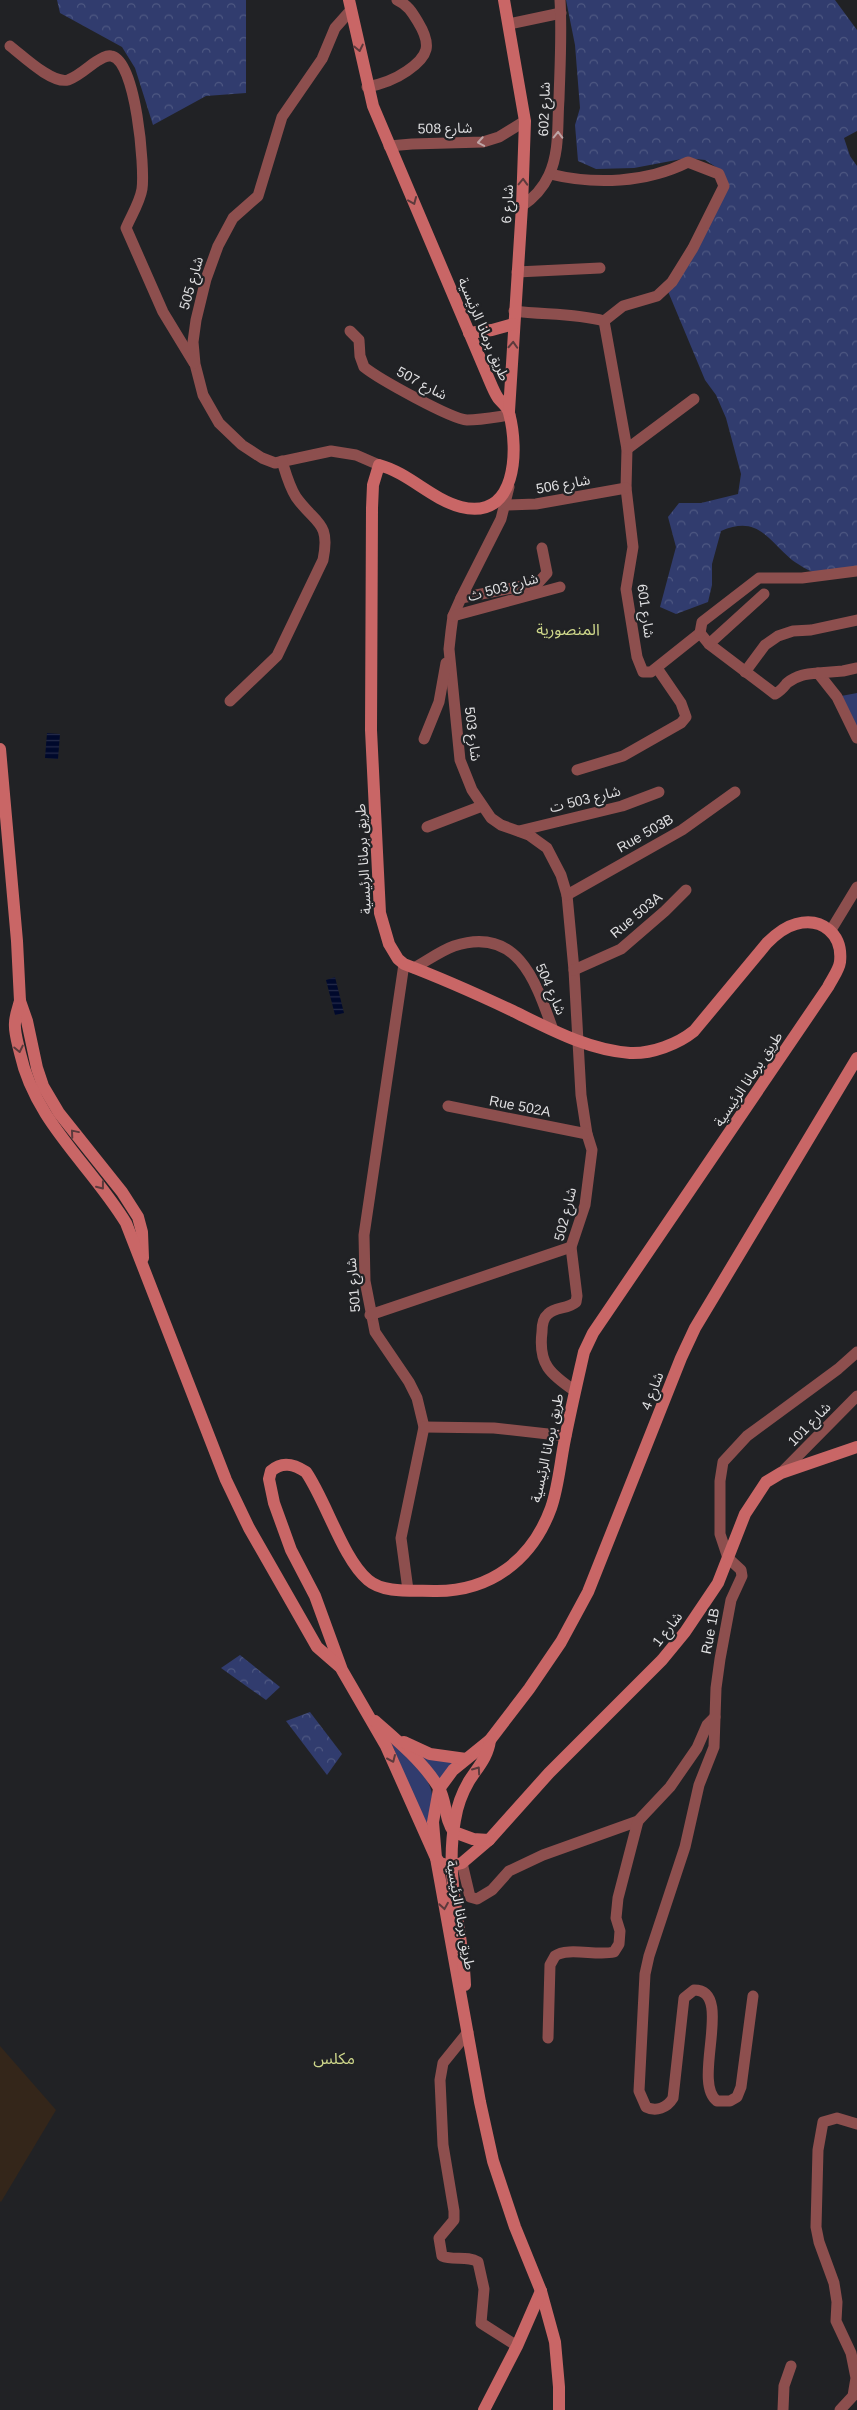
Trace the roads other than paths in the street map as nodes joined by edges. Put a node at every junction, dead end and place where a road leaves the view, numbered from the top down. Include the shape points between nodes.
1 (397, 0) edge
2 (504, 0) edge
3 (560, 0) edge
4 (350, 5) edge
5 (560, 13) junction
6 (509, 24) junction
7 (10, 46) dead end
8 (368, 86) junction
9 (525, 121) junction
10 (390, 146) junction
11 (550, 174) junction
12 (522, 206) junction
13 (600, 268) dead end
14 (517, 272) junction
15 (514, 318) junction
16 (604, 321) junction
17 (350, 331) dead end
18 (469, 334) junction
19 (194, 364) junction
20 (511, 369) junction
21 (488, 378) junction
22 (694, 399) dead end
23 (509, 413) junction
24 (627, 449) junction
25 (282, 461) junction
26 (379, 465) junction
27 (509, 487) junction
28 (626, 488) junction
29 (506, 505) junction
30 (542, 548) dead end
31 (857, 571) edge
32 (560, 587) dead end
33 (764, 594) dead end
34 (460, 598) junction
35 (453, 616) junction
36 (857, 620) edge
37 (700, 633) junction
38 (708, 644) junction
39 (449, 649) junction
40 (657, 668) junction
41 (857, 668) edge
42 (745, 672) junction
43 (818, 672) junction
44 (230, 701) dead end
45 (857, 738) edge
46 (424, 739) dead end
47 (0, 749) edge
48 (578, 770) dead end
49 (659, 792) dead end
50 (735, 792) dead end
51 (482, 806) junction
52 (427, 827) dead end
53 (518, 831) junction
54 (857, 887) edge
55 (686, 890) dead end
56 (567, 895) junction
57 (831, 930) junction
58 (409, 966) junction
59 (574, 970) junction
60 (553, 1030) junction
61 (578, 1040) junction
62 (857, 1058) edge
63 (448, 1106) dead end
64 (587, 1134) junction
65 (570, 1247) junction
66 (370, 1315) junction
67 (857, 1352) edge
68 (574, 1391) junction
69 (857, 1396) edge
70 (424, 1427) junction
71 (566, 1436) junction
72 (857, 1448) edge
73 (782, 1473) junction
74 (728, 1558) junction
75 (408, 1590) junction
76 (342, 1670) junction
77 (369, 1716) junction
78 (715, 1717) junction
79 (394, 1737) junction
80 (490, 1740) junction
81 (466, 1759) junction
82 (440, 1789) junction
83 (638, 1821) junction
84 (454, 1832) junction
85 (489, 1840) junction
86 (436, 1858) junction
87 (456, 1865) junction
88 (753, 1996) dead end
89 (464, 2005) junction
90 (468, 2032) junction
91 (548, 2038) dead end
92 (857, 2124) edge
93 (541, 2291) junction
94 (517, 2346) junction
95 (791, 2366) dead end
96 (844, 2409) edge
97 (484, 2410) edge
98 (559, 2410) edge
99 (783, 2410) edge

1 - 8 street via 412,10 427,42 426,53 421,62 394,80
2 - 6 street, شارع 6
3 - 5 street, شارع 602
4 -> 8 street, طريق برمانا الرئيسية
4 - 19 street, شارع 505 via 334,28 314,73 282,117 258,196 233,218 221,240 206,279 196,320
5 - 6 street
11 -> 5 street, شارع 602 via 557,145 562,46
6 - 9 street, شارع 6
7 - 19 street via 58,80 70,79 110,56 118,58 123,65 134,95 142,176 142,190 126,228 163,312
8 - 10 street, طريق برمانا الرئيسية
9 -> 10 street, شارع 508 via 499,137 483,142
12 -> 9 street, شارع 6
10 -> 18 street, طريق برمانا الرئيسية
11 - 12 street, شارع 602 via 533,198
11 - 16 street via 570,179 607,181 658,175 688,162 719,174 724,186 672,282 657,296 623,306
12 - 14 street, شارع 6
13 - 14 street
14 - 15 street, شارع 6
15 - 16 street via 583,315
15 - 18 street via 492,330
20 -> 15 street, شارع 6
16 - 24 street, شارع 601
17 - 23 street, شارع 507 via 359,340 364,368 458,418 467,420
18 - 21 street, طريق برمانا الرئيسية
19 - 25 street, شارع 505 via 207,402 230,435 262,458
20 - 21 street
20 - 23 street, شارع 6
21 - 23 street, طريق برمانا الرئيسية
22 - 24 street
23 - 27 street via 513,451
24 - 28 street, شارع 601
25 - 26 street, شارع 505 via 331,451 356,455
25 - 44 street via 290,487 325,533 323,560 277,656
26 - 27 street via 444,500 476,509 493,505
26 - 58 street, طريق برمانا الرئيسية via 373,485 372,508 371,730 380,913 389,944 398,959
27 - 29 street, شارع 503
28 - 29 street, شارع 506 via 536,504
28 - 40 street, شارع 601 via 633,547 626,582 639,664 647,673
29 - 34 street, شارع 503
30 - 34 street via 547,572 538,583
31 - 37 street via 802,578 759,578 702,622
32 - 35 street, شارع 503 ث
33 - 38 street
34 - 35 street, شارع 503
35 - 39 street, شارع 503
36 - 42 street via 778,636 765,645
37 - 38 street
37 - 40 street
38 - 42 street
39 - 46 street via 439,702
39 - 51 street, شارع 503 via 460,760
40 - 48 street via 685,710 686,717 681,724 623,756
41 - 43 street via 843,672
42 - 43 street via 775,694 802,674
43 - 45 street
47 - 76 street via 17,940 20,1001 14,1024 24,1072 32,1092 58,1133 126,1223 222,1471 245,1520 317,1648
49 - 53 street, شارع 503 ت via 622,806
50 - 56 street, Rue 503B via 682,830
51 - 52 street
51 - 53 street, شارع 503 via 502,825
53 - 56 street, شارع 503 via 547,848
54 - 57 street
55 - 59 street, Rue 503A via 621,948
56 - 59 street, شارع 503
57 - 61 street via 818,923 796,924 780,931 766,943 707,1017 683,1040 633,1053 590,1046
57 - 68 street, طريق برمانا الرئيسية via 840,946 840,964 828,986 593,1333 584,1352
58 - 60 street
58 - 60 street, شارع 504 via 454,946 494,942 512,950 528,970
58 - 66 street, شارع 501 via 364,1235 365,1282
59 - 61 street, شارع 503
60 - 61 street
61 - 64 street, شارع 502
62 - 80 street, شارع 4 via 695,1328 584,1600 550,1660
63 - 64 street, Rue 502A
64 - 65 street, شارع 502 via 592,1150 585,1205
65 - 66 street
65 - 68 street, شارع 502 via 576,1302 547,1314 543,1321 541,1349 545,1365 552,1375
66 - 70 street, شارع 501 via 375,1332 417,1398
67 - 74 street via 747,1436 723,1462 719,1516 722,1544
68 - 71 street, طريق برمانا الرئيسية
69 - 73 street, شارع 101
70 - 71 street via 494,1428
70 - 75 street, شارع 501 via 400,1538
71 - 75 street, طريق برمانا الرئيسية via 552,1506 535,1542 518,1561 474,1588
72 - 73 street, شارع 1
73 - 74 street, شارع 1 via 766,1482 760,1490 745,1514
74 - 78 street, Rue 1B via 741,1570 742,1576 731,1600 720,1659
74 - 85 street, شارع 1 via 718,1583 686,1632 549,1773
75 - 76 street, طريق برمانا الرئيسية via 376,1585 361,1573 306,1472 290,1464 271,1471 269,1479 274,1503 291,1550 315,1596
76 - 77 street, طريق برمانا الرئيسية
77 - 79 street
77 -> 86 street, طريق برمانا الرئيسية via 386,1746
78 - 83 street via 670,1787
78 - 88 street via 714,1747 699,1784 685,1847 645,1974 639,2092 646,2107 665,2107 673,2098 684,1998 694,1990 703,1991 712,2008 713,2034 707,2084 711,2094 722,2102 737,2097 745,2063
79 - 81 street via 430,1754
79 - 82 street
80 - 81 street
84 -> 80 street via 461,1799 488,1753
81 - 82 street via 446,1777
82 - 84 street
82 - 86 street via 433,1822
83 - 87 street via 543,1855 509,1871 492,1890 477,1899 470,1897
83 - 91 street via 618,1898 619,1944 614,1952 566,1952 555,1956 550,1965
84 - 85 street
84 - 87 street
85 - 87 street, شارع 1
86 - 87 street via 440,1863
86 -> 89 street, طريق برمانا الرئيسية via 454,1966
87 - 89 street via 465,1974
89 - 90 street, طريق برمانا الرئيسية
90 - 93 street, طريق برمانا الرئيسية via 493,2161
90 - 94 street via 443,2063 440,2080 443,2145 454,2220 439,2238 442,2256 478,2262 484,2289 481,2322
92 - 96 street via 837,2118 823,2122 818,2150 816,2227 834,2283 836,2321 854,2364 855,2389
93 - 94 street
93 - 98 street, طريق برمانا الرئيسية via 555,2342
94 - 97 street
95 - 99 street via 784,2386

